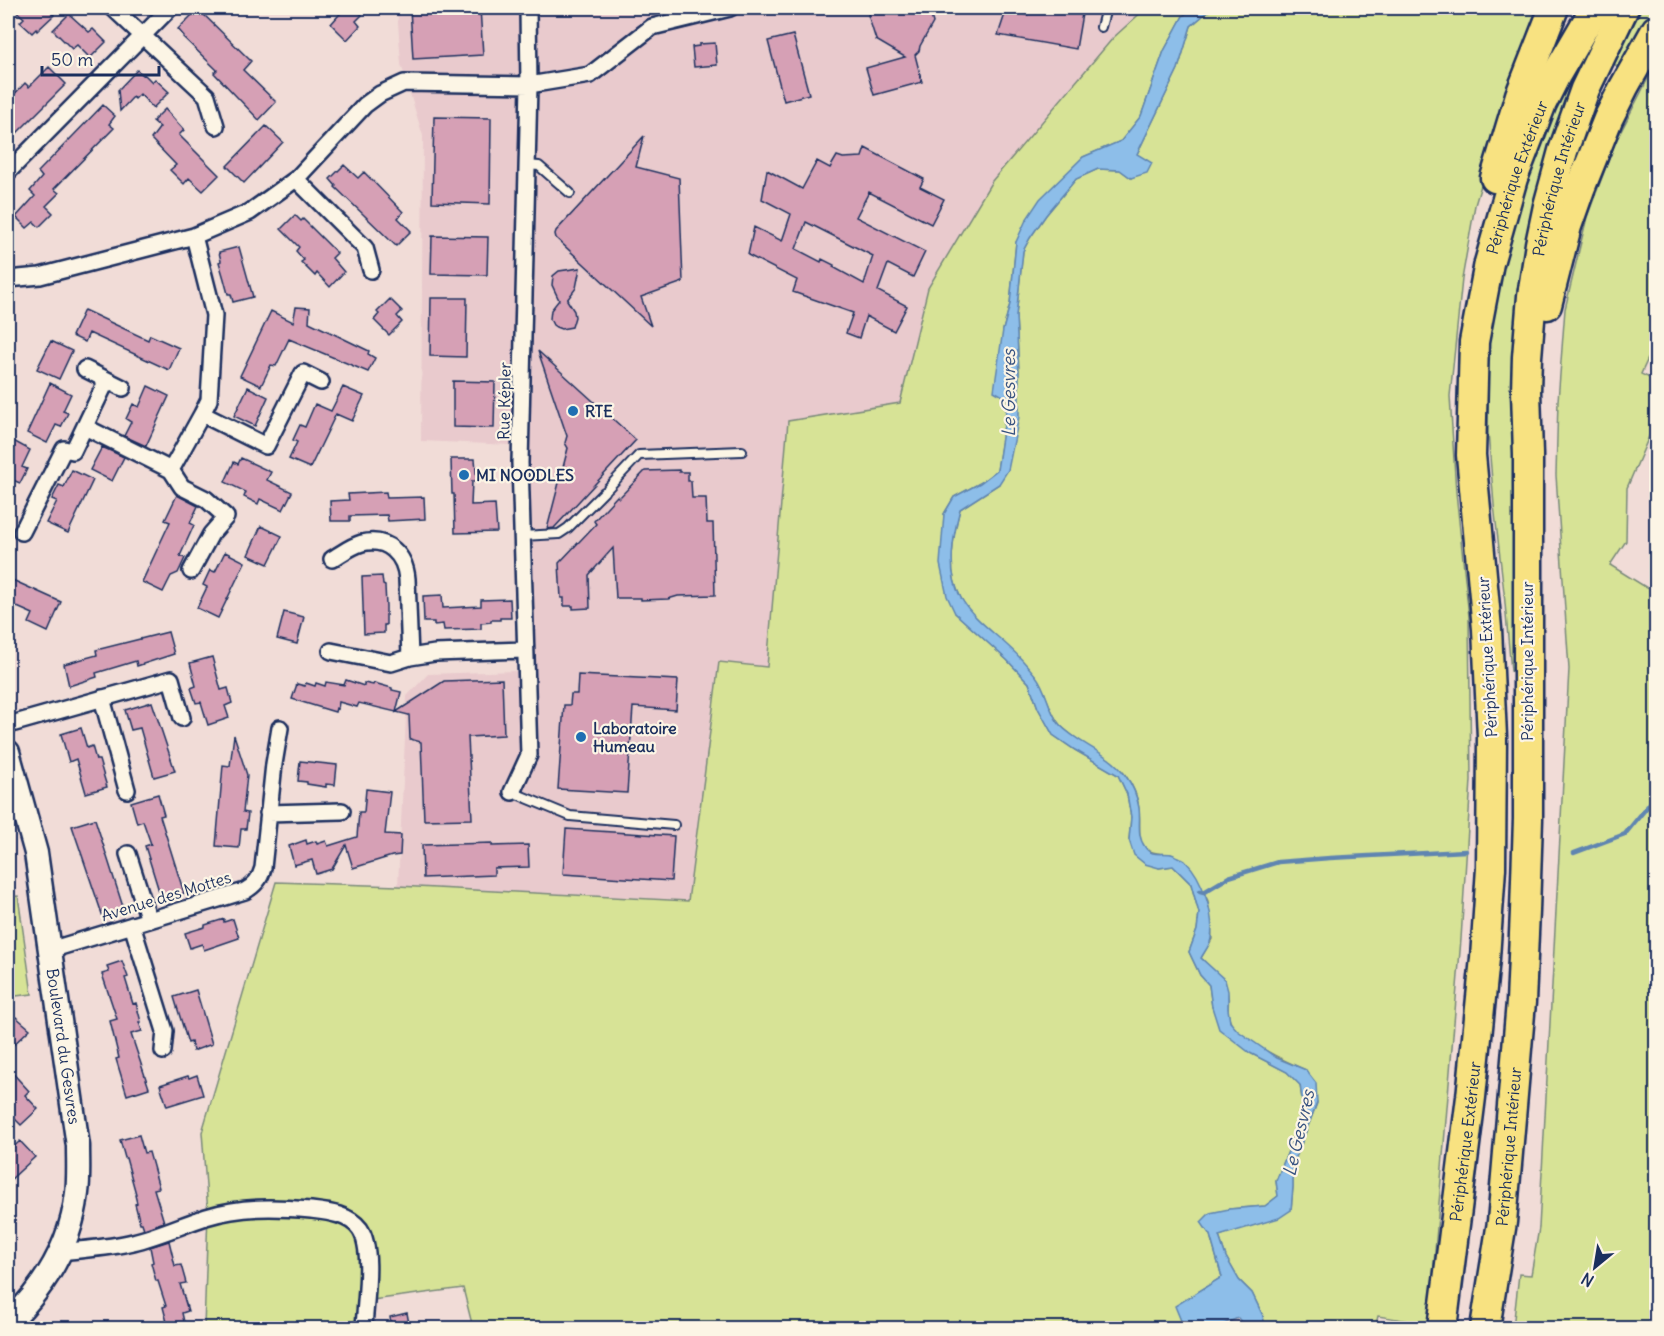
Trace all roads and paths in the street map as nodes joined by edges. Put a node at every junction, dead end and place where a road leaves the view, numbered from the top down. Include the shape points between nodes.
1 (113, 8) edge
2 (170, 8) edge
3 (528, 8) edge
4 (730, 8) edge
5 (1106, 8) edge
6 (1554, 8) edge
7 (1595, 8) edge
8 (1624, 8) edge
9 (1101, 27) dead end
10 (1656, 30) edge
11 (143, 36) junction
12 (529, 84) junction
13 (216, 126) dead end
14 (527, 165) junction
15 (8, 172) edge
16 (296, 179) junction
17 (570, 193) dead end
18 (194, 236) junction
19 (1489, 262) junction
20 (371, 270) dead end
21 (8, 279) edge
22 (85, 369) dead end
23 (107, 380) junction
24 (321, 382) dead end
25 (123, 388) dead end
26 (202, 414) junction
27 (85, 427) junction
28 (742, 451) dead end
29 (1528, 455) junction
30 (171, 470) junction
31 (22, 532) dead end
32 (522, 536) junction
33 (332, 558) dead end
34 (191, 571) dead end
35 (525, 650) junction
36 (331, 651) dead end
37 (410, 657) junction
38 (102, 698) junction
39 (182, 717) dead end
40 (8, 725) edge
41 (280, 728) dead end
42 (8, 752) edge
43 (128, 790) dead end
44 (512, 792) joint
45 (342, 811) dead end
46 (268, 813) junction
47 (674, 825) dead end
48 (128, 854) dead end
49 (149, 920) junction
50 (132, 925) junction
51 (50, 950) junction
52 (163, 1051) dead end
53 (1502, 1222) junction
54 (60, 1252) junction
55 (8, 1323) edge
56 (364, 1329) edge
57 (1442, 1329) edge
58 (1485, 1329) edge
59 (1502, 1329) edge

1 - 11 street
2 - 11 street
3 - 12 street, Rue Képler
4 - 12 street via 652,27 590,75
5 - 9 lane
6 - 19 highway via 1520,95 1497,172 1481,240
7 - 19 highway, Périphérique Extérieur via 1532,126
8 - 29 highway, Périphérique Intérieur via 1574,119 1554,180 1540,244 1527,357
10 - 29 highway via 1608,119 1567,226 1548,301 1539,424
11 - 13 street via 207,96
11 - 15 street
12 - 14 street, Rue Képler
12 - 16 street via 404,83 365,105
14 - 17 lane via 539,166
14 - 32 street, Rue Képler
16 - 18 street via 250,213
16 - 20 street via 365,248
18 - 21 street via 40,276
18 - 26 street via 214,315 208,400
19 - 57 highway, Périphérique Extérieur via 1474,342 1471,455 1487,629 1492,747 1491,868 1471,1097
22 - 23 street
23 - 25 street
23 - 27 street
24 - 26 street via 303,374 266,446
26 - 30 street
27 - 30 street
27 - 31 street via 73,451 64,449
28 - 32 lane via 639,455 568,528 559,534
29 - 53 highway, Périphérique Intérieur via 1525,911
30 - 34 street via 182,487 206,499 226,517 211,534
32 - 35 street, Rue Képler
33 - 37 street via 372,542 382,543 403,560
35 - 37 street
35 - 44 street, Rue Képler via 529,755
36 - 37 street via 391,663
38 - 39 street via 171,679
38 - 40 street
38 - 43 street
41 - 46 street, Avenue des Mottes
42 - 51 street, Boulevard du Gesvres via 36,853
44 - 47 lane via 570,816
45 - 46 street
46 - 49 street, Avenue des Mottes via 263,868 252,887
48 - 49 street
49 - 50 street, Avenue des Mottes
50 - 51 street, Avenue des Mottes
50 - 52 street via 165,1031
51 - 54 street, Boulevard du Gesvres via 78,1146 77,1194
53 - 58 highway, Périphérique Intérieur
53 - 59 highway
54 - 55 street, Boulevard du Gesvres via 40,1287
54 - 56 street via 132,1242 237,1210 283,1208 338,1214 359,1228 367,1246

